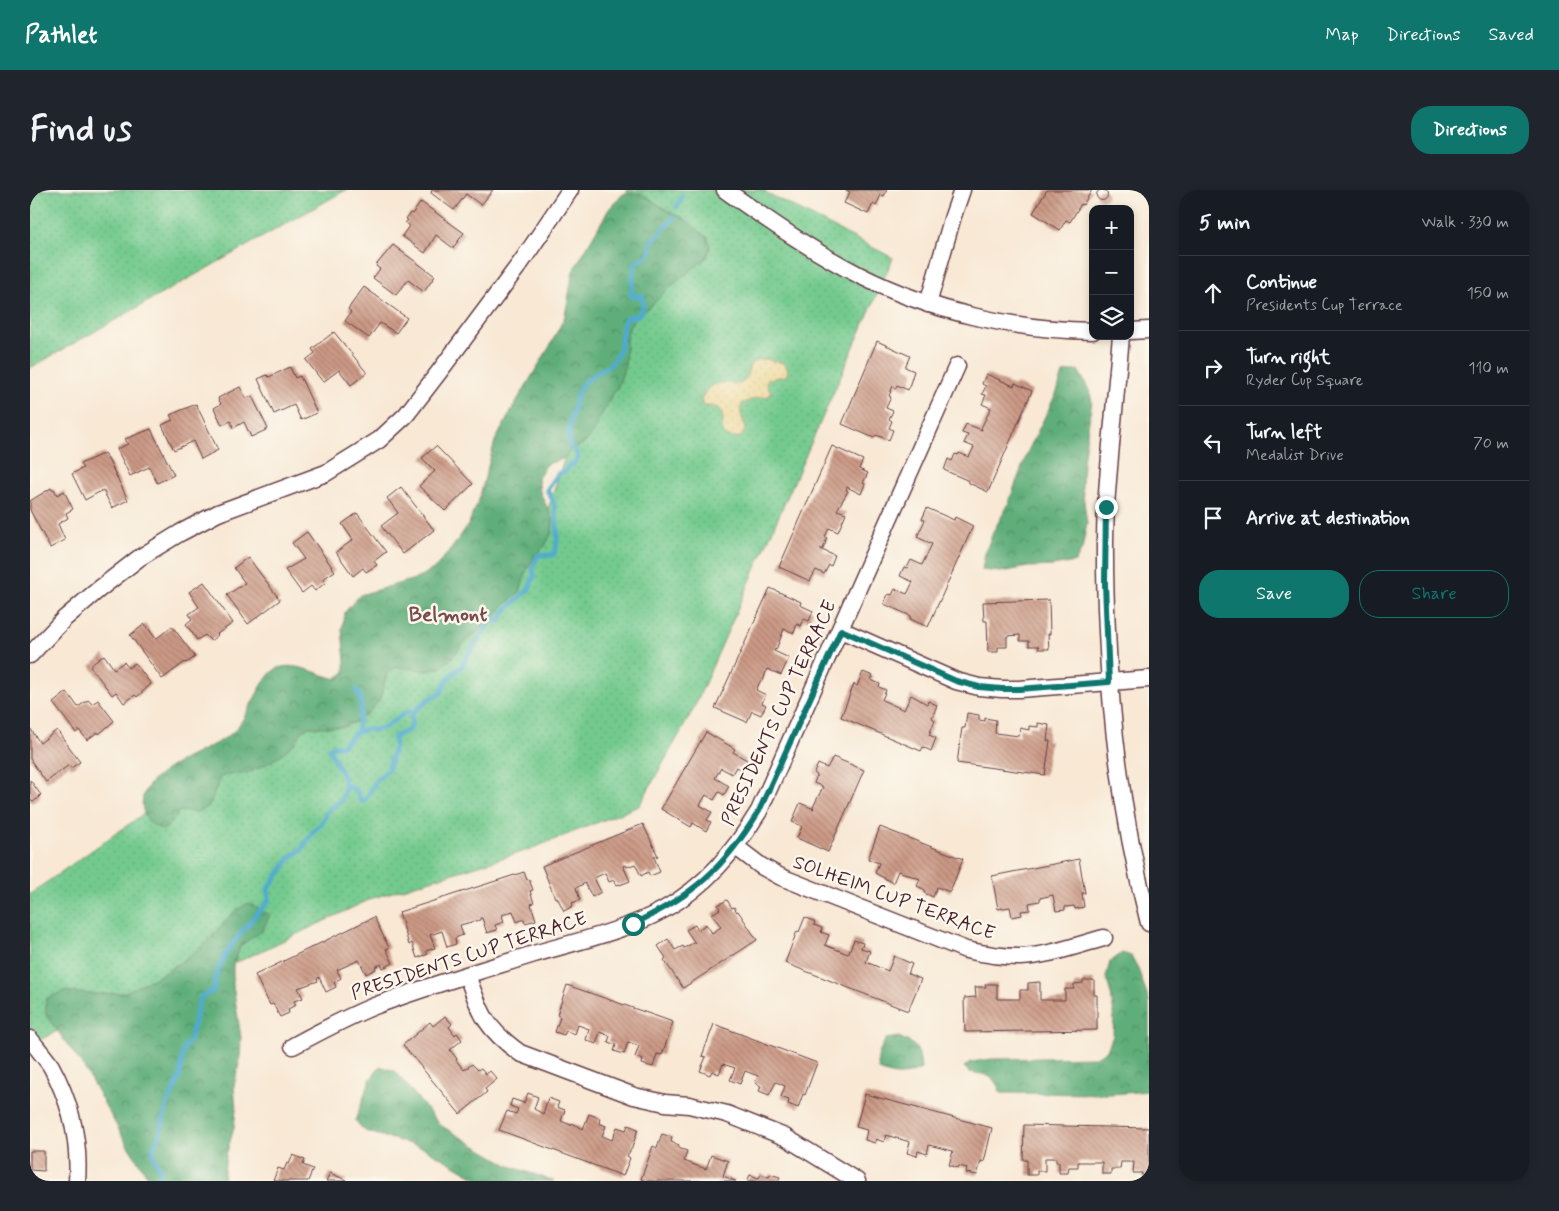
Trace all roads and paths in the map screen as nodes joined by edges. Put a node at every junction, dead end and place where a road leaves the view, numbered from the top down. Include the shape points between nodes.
1 (570, 190) edge
2 (725, 190) edge
3 (962, 190) edge
4 (928, 304) junction
5 (1149, 330) edge
6 (1089, 331) edge
7 (1134, 331) edge
8 (1121, 340) edge
9 (958, 366) dead end
10 (841, 630) junction
11 (30, 653) edge
12 (1149, 679) edge
13 (1109, 682) junction
14 (736, 847) junction
15 (1149, 923) edge
16 (1104, 938) dead end
17 (467, 975) junction
18 (30, 1039) edge
19 (294, 1046) dead end
20 (77, 1181) edge
21 (857, 1181) edge

1 - 11 street via 522,261 439,372 406,415 379,440 326,473 218,513 147,553 64,619
2 - 4 street via 860,275
3 - 4 street
4 - 6 street via 1021,326
5 - 7 street
8 - 13 street via 1106,507
9 - 10 street, PRESIDENTS CUP TERRACE
10 - 13 street via 956,681 979,687 1019,689
10 - 14 street, PRESIDENTS CUP TERRACE via 759,811
12 - 13 street
13 - 15 street via 1129,831
14 - 16 street, SOLHEIM CUP TERRACE via 781,877 966,950 1022,957
14 - 17 street, PRESIDENTS CUP TERRACE via 690,892 633,924
17 - 19 street, PRESIDENTS CUP TERRACE via 373,1007
17 - 21 street via 491,1029 520,1053 634,1096 726,1114 785,1137
18 - 20 street via 50,1065 70,1113 76,1141

